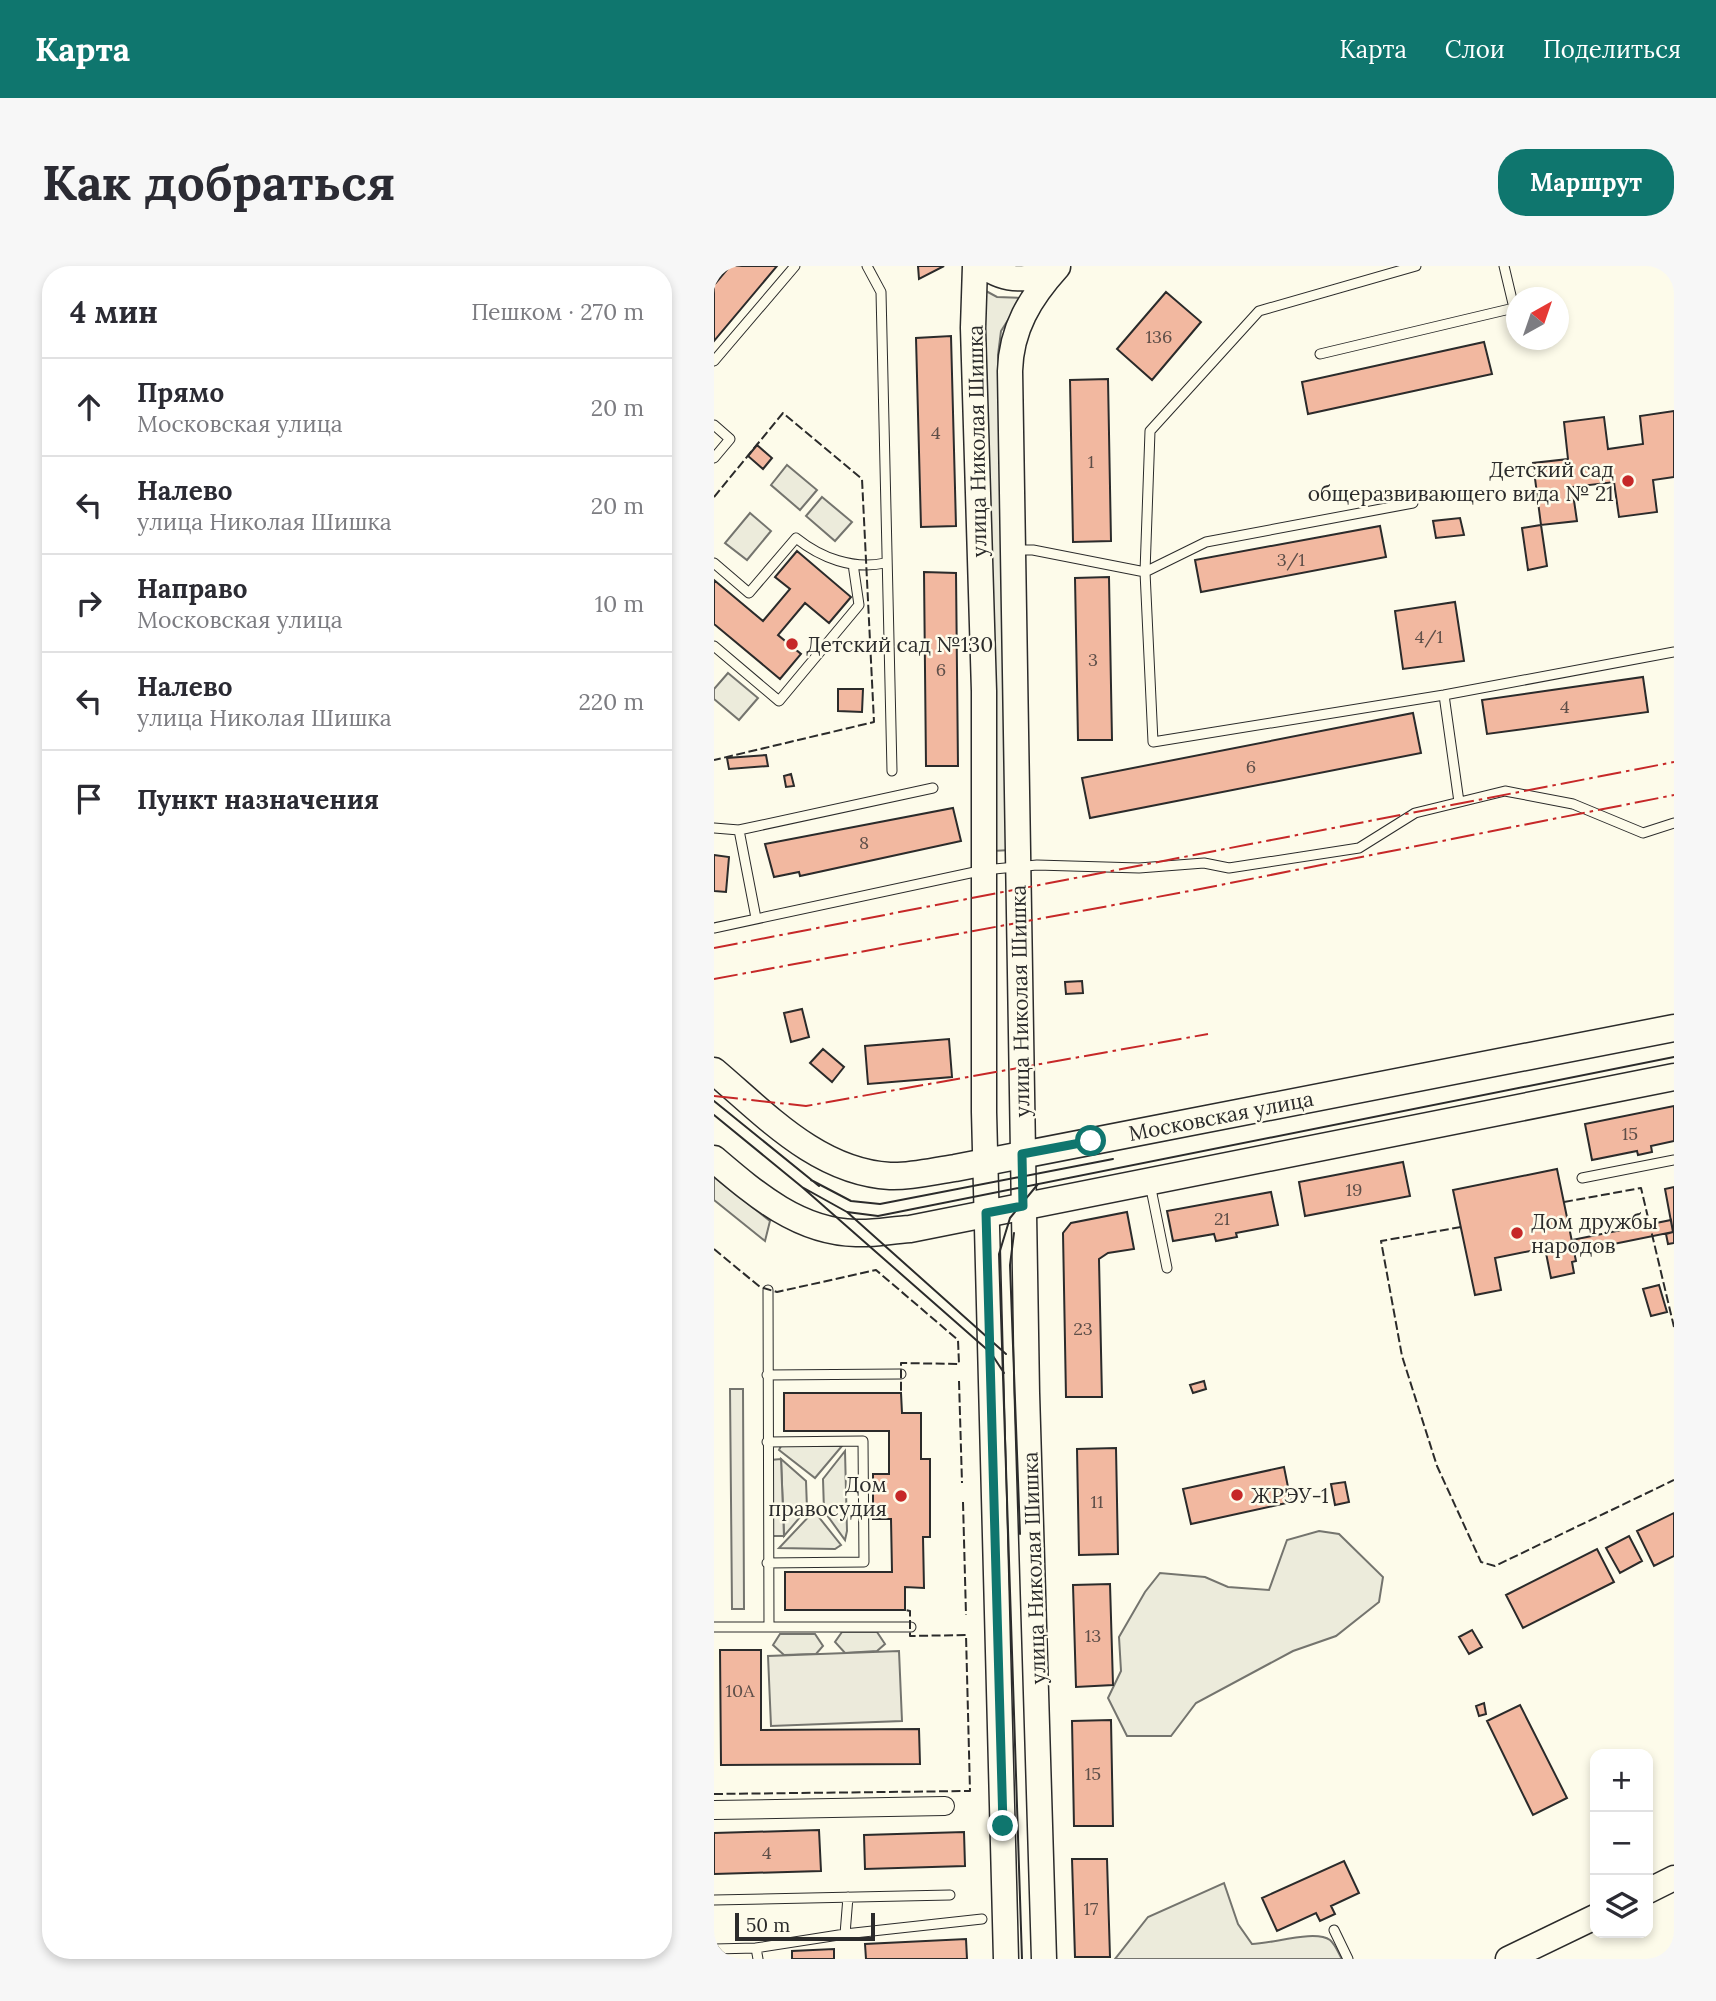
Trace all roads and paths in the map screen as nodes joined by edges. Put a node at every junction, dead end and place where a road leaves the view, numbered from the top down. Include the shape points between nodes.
1 (795, 266) edge
2 (867, 266) edge
3 (975, 266) edge
4 (984, 266) edge
5 (1416, 266) edge
6 (1504, 266) edge
7 (1058, 267) edge
8 (1320, 354) dead end
9 (714, 362) edge
10 (714, 425) edge
11 (714, 458) edge
12 (1413, 503) dead end
13 (1014, 550) junction
14 (714, 563) edge
15 (885, 563) junction
16 (853, 564) junction
17 (1144, 572) junction
18 (714, 646) edge
19 (1674, 652) edge
20 (1444, 695) junction
21 (892, 772) dead end
22 (933, 788) dead end
23 (1459, 802) junction
24 (1674, 824) edge
25 (714, 828) edge
26 (740, 830) junction
27 (1019, 865) junction
28 (984, 870) junction
29 (756, 918) junction
30 (714, 928) edge
31 (1674, 1028) edge
32 (714, 1071) edge
33 (1674, 1077) edge
34 (1022, 1154) junction
35 (714, 1160) edge
36 (1674, 1160) edge
37 (985, 1161) junction
38 (1582, 1178) dead end
39 (1150, 1181) junction
40 (1023, 1206) junction
41 (986, 1213) junction
42 (1167, 1268) dead end
43 (768, 1290) dead end
44 (901, 1374) dead end
45 (767, 1375) junction
46 (766, 1442) junction
47 (768, 1563) junction
48 (769, 1626) junction
49 (714, 1627) edge
50 (911, 1627) dead end
51 (945, 1806) dead end
52 (714, 1810) edge
53 (1674, 1878) edge
54 (1653, 1888) edge
55 (950, 1895) dead end
56 (848, 1897) junction
57 (714, 1900) edge
58 (982, 1919) dead end
59 (1590, 1919) edge
60 (1334, 1930) dead end
61 (845, 1934) junction
62 (756, 1948) junction
63 (714, 1949) edge
64 (758, 1959) edge
65 (1006, 1959) edge
66 (1044, 1959) edge
67 (1348, 1959) edge
68 (1508, 1959) edge

1 - 9 lane
2 - 15 lane via 881,292
3 - 28 main road, улица Николая Шишка
4 - 7 main road via 1005,277 1023,279
5 - 17 lane via 1259,311 1150,431
6 - 8 lane via 1514,308
7 - 13 main road, улица Николая Шишка via 1022,316 1010,352
10 - 11 lane via 730,439
12 - 17 lane via 1206,542
13 - 17 lane
13 - 27 main road, улица Николая Шишка
14 - 16 lane via 749,593 796,538 815,553
15 - 16 lane
15 - 21 lane
16 - 18 lane via 859,605 779,701
17 - 20 lane via 1153,742
19 - 20 lane
20 - 23 lane
22 - 26 lane
23 - 24 lane via 1505,792 1573,804 1643,833
23 - 27 lane via 1415,813 1359,848 1229,868 1204,863 1139,868
25 - 26 lane
26 - 29 lane
27 - 28 lane
27 - 34 main road, улица Николая Шишка
28 - 29 lane
28 - 37 main road, улица Николая Шишка
29 - 30 lane
31 - 34 main road, Московская улица
32 - 37 main road, Московская улица via 787,1134 837,1165 891,1176
33 - 39 main road
34 - 37 main road, Московская улица
34 - 40 main road, улица Николая Шишка
35 - 41 main road via 758,1196 818,1227 855,1233 910,1229
36 - 38 lane
37 - 41 main road, улица Николая Шишка
39 - 40 main road
39 - 42 lane
40 - 41 main road
40 - 66 main road, улица Николая Шишка
41 - 65 main road, улица Николая Шишка
43 - 45 lane
44 - 45 lane
45 - 46 lane
46 - 47 lane
46 - 47 lane via 863,1441 864,1455 864,1562
47 - 48 lane
48 - 49 lane
48 - 50 lane
51 - 52 street
53 - 54 main road
55 - 56 lane
56 - 57 lane
56 - 61 lane
58 - 61 lane
59 - 68 main road
60 - 67 lane
61 - 62 lane
62 - 63 lane
62 - 64 lane

